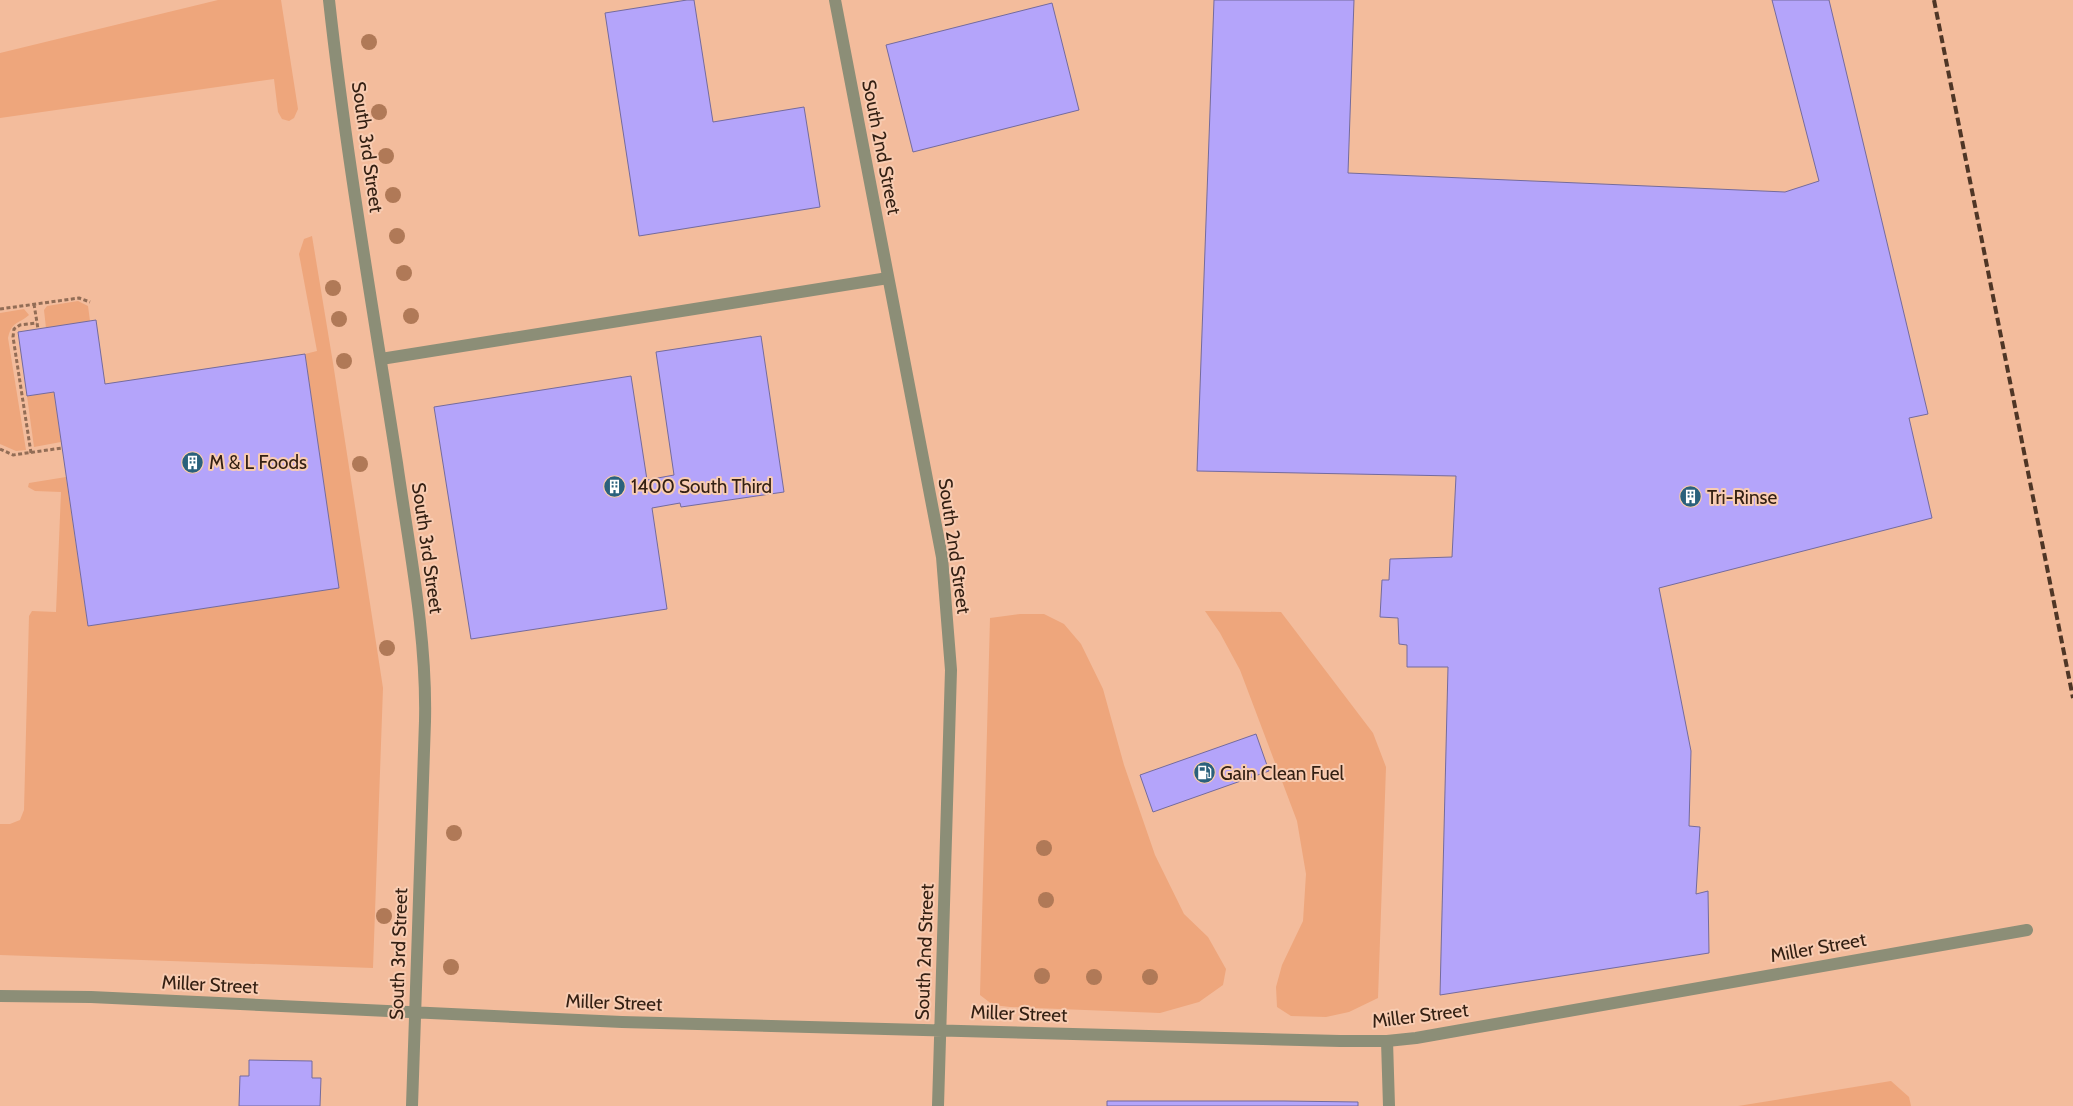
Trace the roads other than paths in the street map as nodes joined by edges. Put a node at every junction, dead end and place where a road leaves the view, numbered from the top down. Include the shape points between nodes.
1 (329, 0) edge
2 (836, 0) edge
3 (888, 278) junction
4 (381, 359) junction
5 (2027, 930) dead end
6 (0, 996) edge
7 (415, 1013) junction
8 (940, 1029) junction
9 (1387, 1041) junction
10 (412, 1106) edge
11 (938, 1106) edge
12 (1389, 1106) edge

1 - 4 street, South 3rd Street
2 - 3 street, South 2nd Street
3 - 4 street
3 - 8 street, South 2nd Street via 942,557 952,670
4 - 7 street, South 3rd Street via 424,665
5 - 9 street, Miller Street
6 - 7 street, Miller Street via 91,997
7 - 8 street, Miller Street via 622,1022
7 - 10 street, South 3rd Street
8 - 9 street, Miller Street
8 - 11 street, South 2nd Street
9 - 12 street

